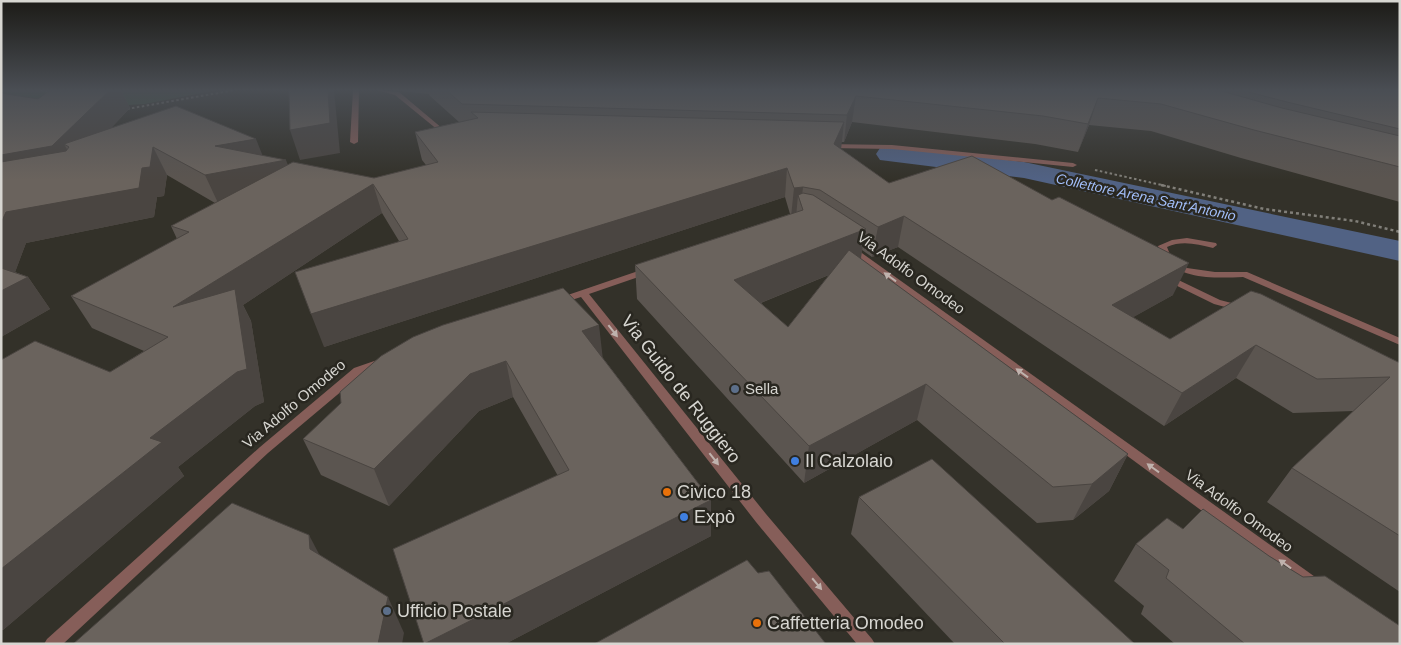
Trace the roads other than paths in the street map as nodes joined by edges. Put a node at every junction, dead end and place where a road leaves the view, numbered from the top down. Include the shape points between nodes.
1 (355, 120) edge
2 (428, 120) edge
3 (453, 134) edge
4 (354, 142) dead end
5 (824, 146) edge
6 (1073, 165) road end
7 (844, 244) edge
8 (1213, 245) dead end
9 (663, 266) edge
10 (1155, 272) edge
11 (583, 293) junction
12 (549, 305) edge
13 (1253, 312) edge
14 (1400, 342) edge
15 (395, 358) edge
16 (1323, 592) edge
17 (52, 644) edge
18 (867, 644) edge

1 - 4 street
2 - 3 street via 444,134
5 - 6 street via 892,147
16 -> 7 street, Via Adolfo Omodeo
8 - 14 street via 1196,240 1173,240 1162,246 1167,258 1184,270 1215,275 1244,274
9 - 11 street
10 - 13 street via 1217,302
11 - 12 street
11 -> 18 street, Via Guido de Ruggiero via 760,518
15 - 17 street, Via Adolfo Omodeo via 358,371 329,395 264,450

